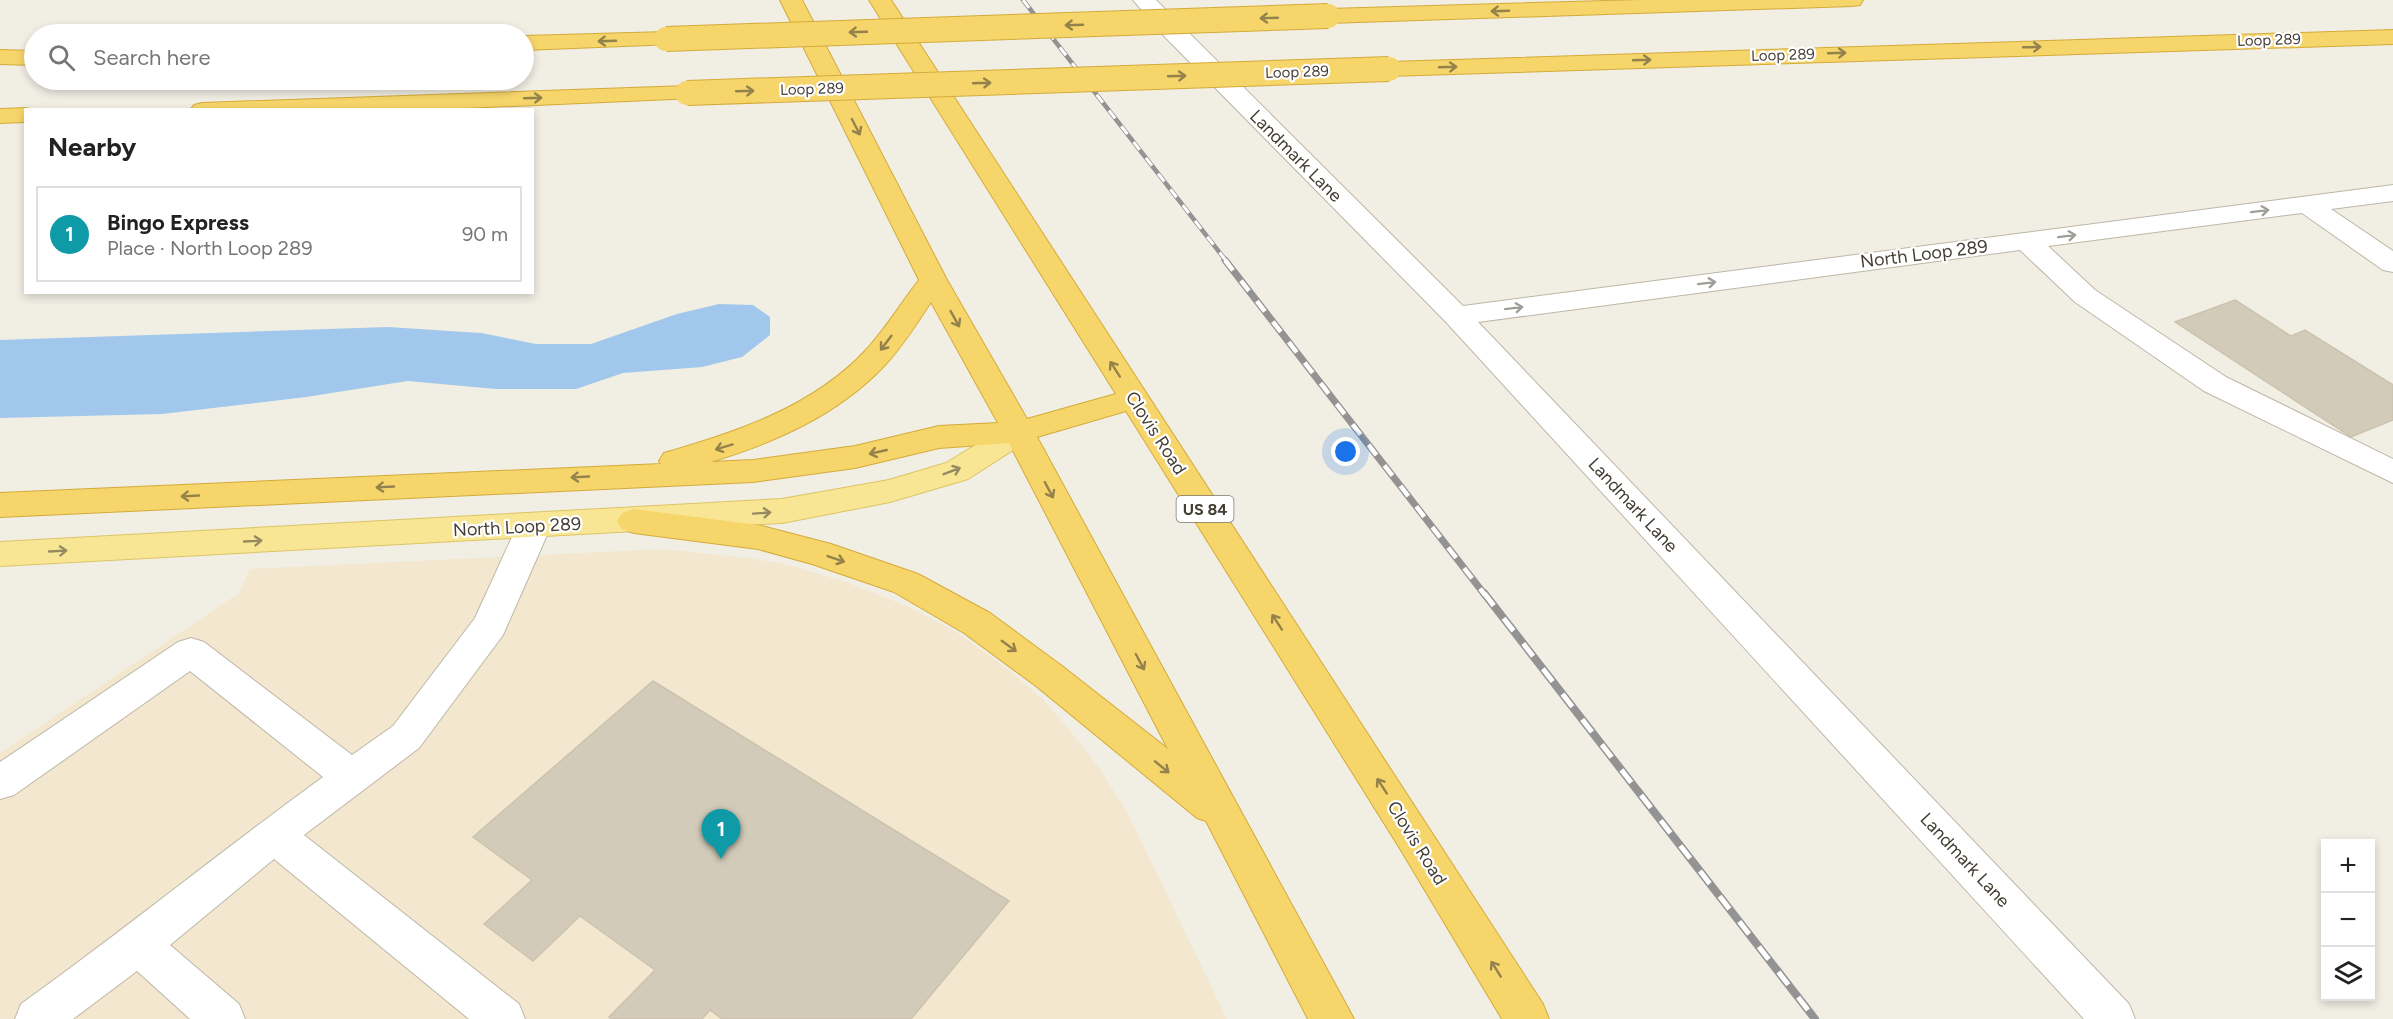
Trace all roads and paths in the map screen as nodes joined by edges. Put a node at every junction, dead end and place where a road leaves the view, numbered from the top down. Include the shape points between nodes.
1 (791, 0) edge
2 (880, 0) edge
3 (1144, 0) edge
4 (1852, 0) edge
5 (2393, 37) edge
6 (2289, 39) junction
7 (2393, 42) edge
8 (534, 43) edge
9 (0, 58) edge
10 (24, 59) edge
11 (259, 108) edge
12 (24, 115) edge
13 (0, 116) edge
14 (2393, 193) edge
15 (2307, 204) junction
16 (2026, 241) junction
17 (2393, 264) edge
18 (933, 280) junction
19 (1456, 316) junction
20 (1134, 399) junction
21 (1019, 432) junction
22 (2393, 472) edge
23 (623, 475) junction
24 (0, 505) edge
25 (634, 521) junction
26 (534, 526) junction
27 (0, 554) edge
28 (352, 777) junction
29 (0, 783) edge
30 (1221, 815) junction
31 (274, 835) junction
32 (138, 945) junction
33 (37, 1019) edge
34 (223, 1019) edge
35 (503, 1019) edge
36 (1332, 1019) edge
37 (1527, 1019) edge
38 (2114, 1019) edge

1 -> 18 highway
20 -> 2 highway, Clovis Road / US 84
3 - 19 street, Landmark Lane
4 -> 8 highway, bridge
5 - 6 highway, Loop 289
6 - 7 highway
11 -> 6 highway, Loop 289, bridge
9 - 10 highway
12 - 13 highway
14 - 15 street, North Loop 289
16 -> 15 street, North Loop 289
15 - 17 street
19 -> 16 street, North Loop 289
16 - 22 street via 2085,296 2215,384
18 -> 21 highway
18 -> 23 highway via 875,357 827,399 731,445
19 - 38 street, Landmark Lane
20 - 21 highway
37 -> 20 highway, Clovis Road / US 84
21 -> 23 highway via 939,437 855,458 753,471
25 -> 21 main road, North Loop 289 via 782,512 890,491 957,471
21 -> 30 highway
23 -> 24 highway
25 - 26 main road, North Loop 289
25 -> 30 highway via 758,537 906,583 977,623 1049,676
27 -> 26 main road, North Loop 289
26 - 28 street via 490,625 406,737
28 - 29 street via 191,652
28 - 31 street
30 - 36 highway
31 - 32 street
31 - 35 street
32 - 33 street
32 - 34 street

